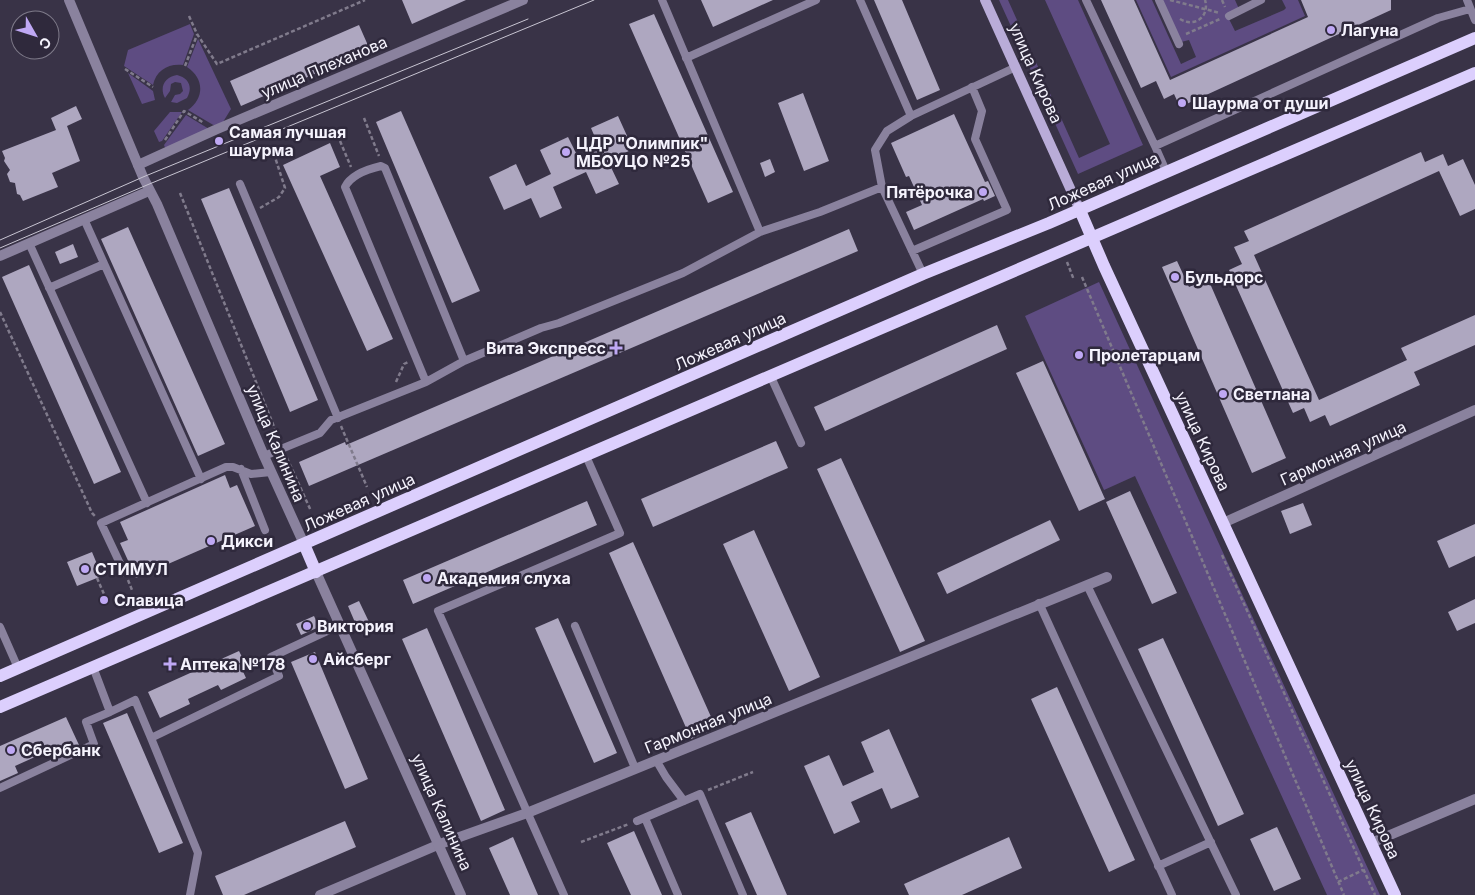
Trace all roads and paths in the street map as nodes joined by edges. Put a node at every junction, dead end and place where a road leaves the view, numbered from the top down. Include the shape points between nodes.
1 (69, 0) edge
2 (365, 0) edge
3 (523, 0) edge
4 (662, 0) edge
5 (816, 0) edge
6 (860, 0) edge
7 (985, 0) edge
8 (1086, 0) edge
9 (1159, 0) edge
10 (1168, 0) edge
11 (1205, 0) edge
12 (1261, 0) edge
13 (1467, 0) edge
14 (1174, 2) edge
15 (1470, 9) junction
16 (1206, 10) junction
17 (189, 16) dead end
18 (1176, 16) dead end
19 (1229, 16) junction
20 (1475, 20) edge
21 (197, 34) junction
22 (1475, 38) edge
23 (1177, 41) joint
24 (686, 58) junction
25 (185, 66) dead end
26 (1016, 68) junction
27 (125, 69) dead end
28 (1475, 73) edge
29 (153, 87) dead end
30 (972, 87) junction
31 (911, 116) junction
32 (364, 118) dead end
33 (336, 129) dead end
34 (215, 130) junction
35 (163, 143) dead end
36 (1155, 146) junction
37 (274, 154) dead end
38 (138, 165) junction
39 (384, 168) junction
40 (1166, 171) junction
41 (354, 177) junction
42 (240, 184) dead end
43 (882, 187) junction
44 (149, 191) junction
45 (180, 192) dead end
46 (1079, 208) junction
47 (252, 212) junction
48 (84, 220) junction
49 (760, 232) junction
50 (1092, 239) junction
51 (29, 244) junction
52 (912, 251) junction
53 (0, 256) edge
54 (1067, 261) dead end
55 (104, 264) junction
56 (923, 274) junction
57 (1082, 276) dead end
58 (1074, 280) dead end
59 (49, 288) junction
60 (0, 312) edge
61 (416, 359) junction
62 (464, 361) junction
63 (771, 377) junction
64 (426, 382) junction
65 (390, 397) junction
66 (1475, 410) edge
67 (338, 418) junction
68 (801, 443) dead end
69 (283, 448) junction
70 (264, 456) junction
71 (586, 456) junction
72 (242, 469) junction
73 (271, 472) junction
74 (201, 478) junction
75 (367, 487) dead end
76 (146, 503) junction
77 (311, 511) dead end
78 (101, 523) junction
79 (1223, 523) junction
80 (265, 530) dead end
81 (304, 544) junction
82 (1221, 552) dead end
83 (124, 572) dead end
84 (316, 572) junction
85 (1107, 577) dead end
86 (97, 578) dead end
87 (1087, 584) junction
88 (107, 601) dead end
89 (1038, 603) junction
90 (340, 625) junction
91 (575, 626) dead end
92 (0, 628) edge
93 (93, 667) junction
94 (18, 668) junction
95 (0, 676) edge
96 (0, 707) edge
97 (110, 712) junction
98 (151, 738) junction
99 (656, 760) junction
100 (635, 768) junction
101 (753, 772) dead end
102 (0, 788) edge
103 (700, 794) junction
104 (1475, 799) edge
105 (684, 801) junction
106 (527, 812) junction
107 (645, 818) junction
108 (637, 821) joint
109 (581, 842) dead end
110 (1211, 842) junction
111 (1371, 843) junction
112 (440, 844) junction
113 (1158, 866) junction
114 (1363, 870) junction
115 (1338, 882) junction
116 (343, 891) edge
117 (190, 895) edge
118 (320, 895) edge
119 (462, 895) edge
120 (564, 895) edge
121 (678, 895) edge
122 (743, 895) edge
123 (1172, 895) edge
124 (1236, 895) edge
125 (1344, 895) edge
126 (1375, 895) edge
127 (1394, 895) edge

1 - 38 street, улица Калинина
2 - 21 path via 217,64
3 - 34 street, улица Плеханова
4 - 24 lane
5 - 24 lane
6 - 31 lane
7 - 26 main road, улица Кирова
8 - 36 lane
9 - 23 lane
10 - 14 path
11 - 16 path
12 - 19 lane
13 - 15 lane
14 - 16 path
15 - 20 lane
15 - 36 lane via 1438,18
16 - 18 path via 1194,23
16 - 19 path
17 - 21 path
19 - 23 path
21 - 25 path
22 - 40 main road, Ложевая улица
24 - 49 lane
26 - 30 lane
26 - 46 main road, улица Кирова
27 - 29 path
28 - 50 main road
30 - 31 lane
30 - 52 lane via 982,111 975,139 1007,210
31 - 43 lane via 887,131 875,150
32 - 39 path
33 - 41 path
34 - 35 path via 184,112
34 - 38 street, улица Плеханова
36 - 40 lane
37 - 47 path via 285,188 279,197
38 - 44 street, улица Калинина
39 - 41 lane via 373,168
39 - 62 lane
40 - 46 main road, Ложевая улица
41 - 61 lane via 345,187
42 - 47 lane
43 - 49 lane
43 - 52 lane
44 - 48 street
44 - 70 street, улица Калинина
45 - 69 path
46 - 50 main road, улица Кирова
46 - 56 main road, Ложевая улица
47 - 67 lane
48 - 51 street
48 - 55 lane
49 - 62 lane via 683,273
50 - 63 main road
50 - 79 main road, улица Кирова
51 - 53 street
51 - 59 lane
52 - 56 lane
54 - 58 path
55 - 59 lane
55 - 74 lane
56 - 81 main road, Ложевая улица
57 - 115 path
59 - 76 lane
60 - 78 path via 92,513
61 - 64 lane
61 - 65 path via 404,364
62 - 64 lane
63 - 68 lane
63 - 71 main road
64 - 65 lane
65 - 67 lane
66 - 79 street, Гармонная улица
67 - 69 lane via 331,420 320,433
67 - 75 path
69 - 70 lane
69 - 77 path
70 - 73 street, улица Калинина
71 - 84 main road
71 - 106 lane via 620,533 438,611
72 - 73 lane via 257,475
72 - 74 lane via 226,467
72 - 80 lane
73 - 81 street, улица Калинина
74 - 76 lane
76 - 78 lane
78 - 83 lane
79 - 111 main road, улица Кирова
81 - 84 main road, улица Калинина
81 - 94 main road, Ложевая улица
82 - 114 path
84 - 90 street, улица Калинина
84 - 93 main road
85 - 87 street, Гармонная улица
86 - 88 path
87 - 89 street, Гармонная улица
87 - 110 lane
89 - 99 street, Гармонная улица
89 - 113 lane
90 - 98 lane via 271,657 279,676
90 - 112 street, улица Калинина
91 - 100 lane
92 - 94 lane
93 - 96 main road
93 - 97 lane
94 - 95 main road, Ложевая улица
97 - 98 lane via 136,700
97 - 102 lane via 86,722 94,744
98 - 117 lane via 198,853
99 - 100 street, Гармонная улица
99 - 105 lane
100 - 106 street, Гармонная улица
101 - 103 path
103 - 105 lane
103 - 122 lane
104 - 111 street
105 - 107 lane
106 - 112 street, Гармонная улица
106 - 120 lane
107 - 108 lane
107 - 121 lane
108 - 109 path
110 - 113 lane
110 - 124 lane
111 - 127 main road, улица Кирова
112 - 116 street, Гармонная улица
112 - 119 street, улица Калинина
113 - 123 lane
114 - 115 path
114 - 126 path
115 - 125 path
116 - 118 street, Гармонная улица

